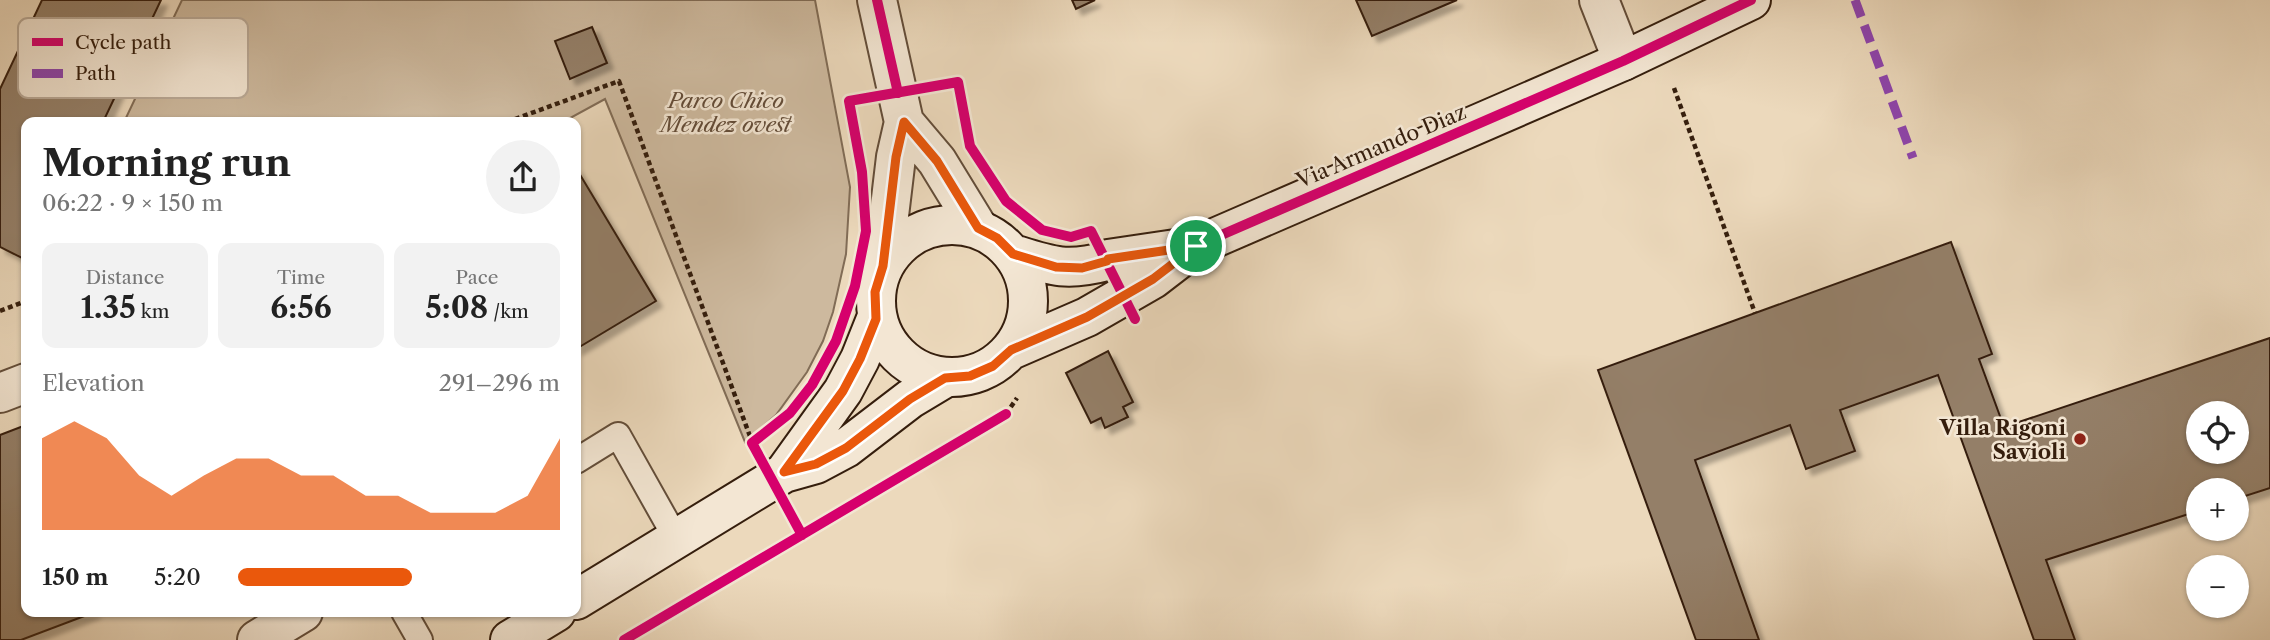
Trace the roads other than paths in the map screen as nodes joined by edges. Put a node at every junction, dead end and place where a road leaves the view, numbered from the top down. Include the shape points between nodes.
1 (877, 0) edge
2 (1599, 0) edge
3 (1751, 0) edge
4 (1623, 61) junction
5 (904, 122) junction
6 (978, 228) junction
7 (1196, 246) junction
8 (1013, 254) junction
9 (883, 266) junction
10 (876, 319) junction
11 (1011, 350) junction
12 (945, 378) junction
13 (21, 385) edge
14 (0, 393) edge
15 (581, 458) edge
16 (784, 472) junction
17 (677, 540) junction
18 (581, 597) edge
19 (295, 617) edge
20 (407, 617) edge
21 (547, 617) edge
22 (257, 640) edge
23 (420, 640) edge
24 (510, 640) edge

1 - 5 street
2 - 4 street
3 - 4 street, Via Armando Diaz
4 - 7 street, Via Armando Diaz
5 - 6 street via 937,161
5 - 9 street
6 - 8 street
6 - 9 street via 950,223 923,229 900,244
7 - 8 street, Via Armando Diaz via 1108,259 1082,268 1056,267
7 - 11 street, Via Armando Diaz via 1153,279 1096,312
8 - 11 street via 1025,276 1029,302 1024,327
9 - 10 street via 875,292
10 - 12 street via 890,348 915,368
10 - 16 street via 843,391
11 - 12 street via 993,366 970,376
12 - 16 street via 846,448 816,464
13 - 14 street
15 - 17 lane via 618,435
16 - 17 street
17 - 18 street
19 - 22 street
20 - 23 lane
21 - 24 street

